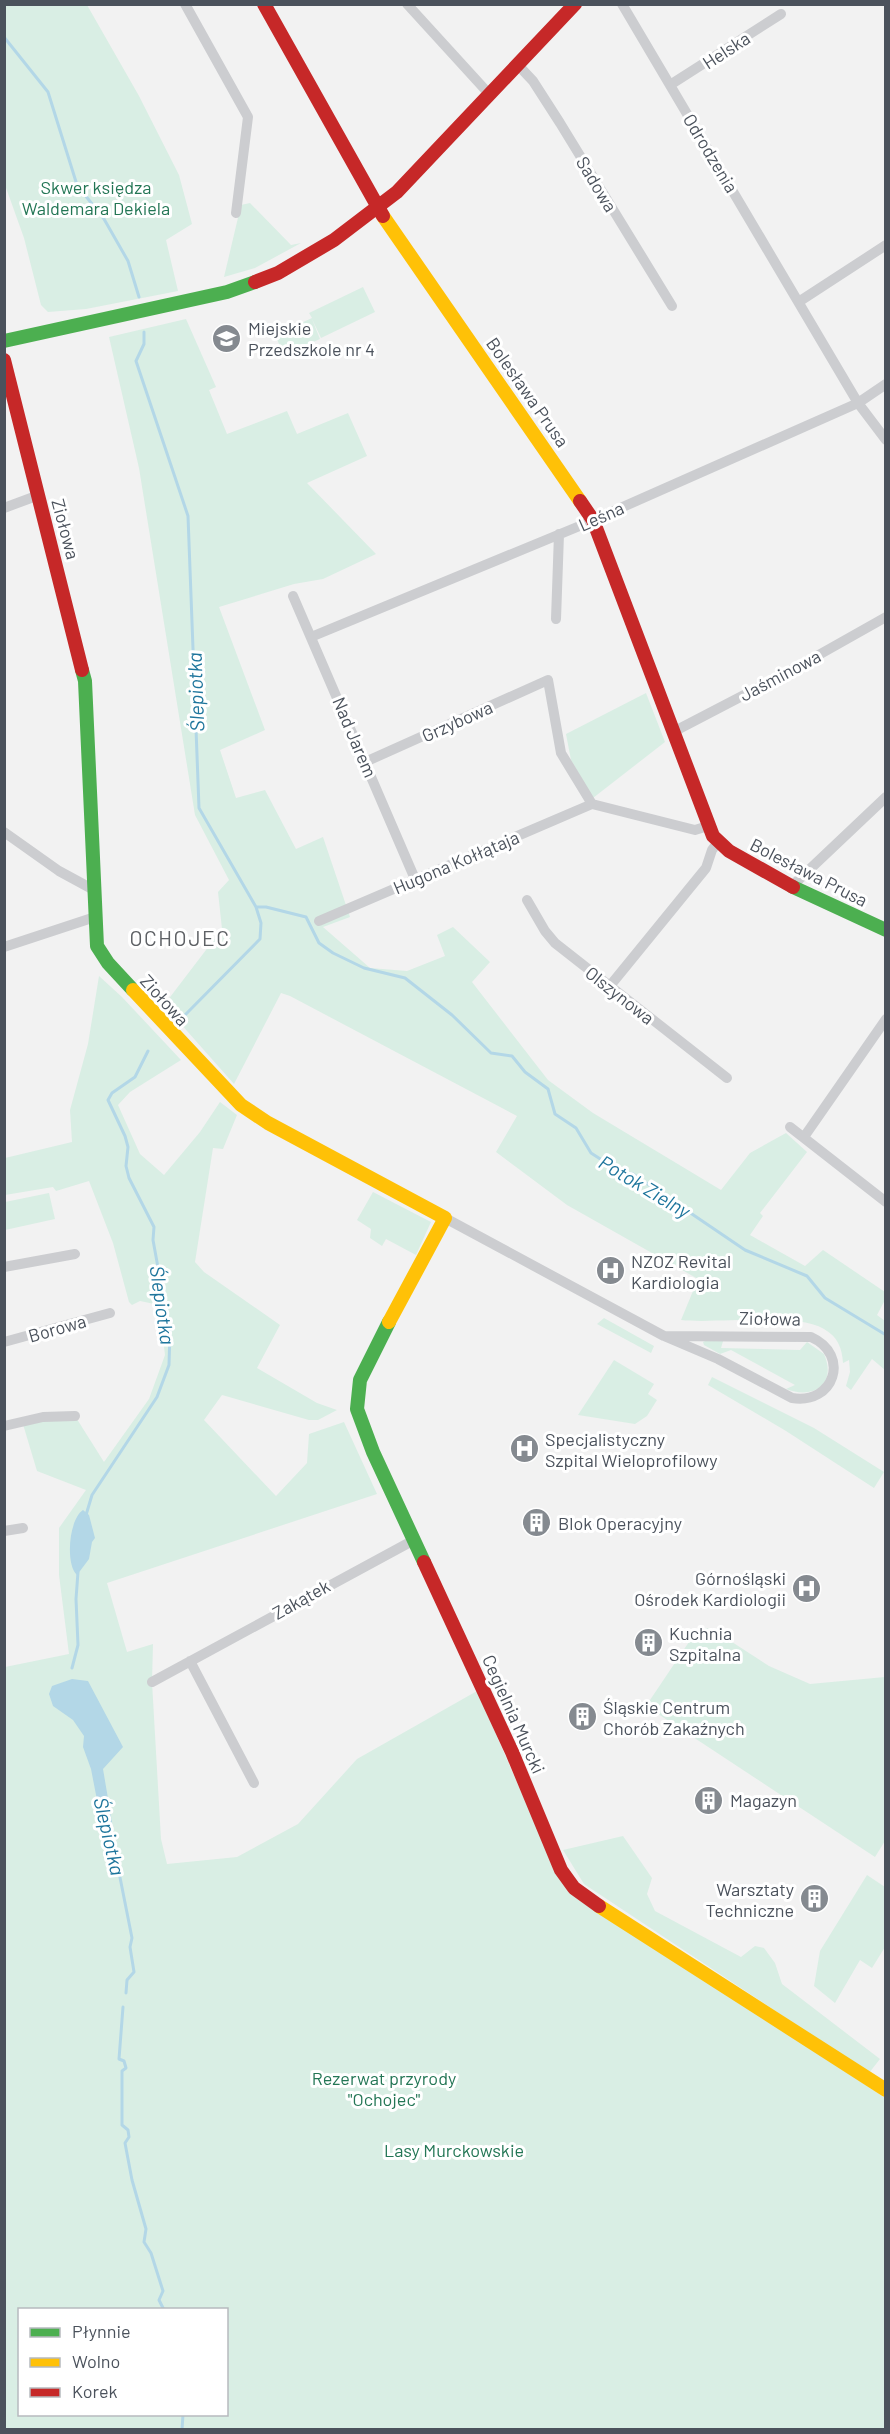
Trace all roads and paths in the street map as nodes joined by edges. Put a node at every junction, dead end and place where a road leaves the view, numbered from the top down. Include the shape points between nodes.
1 (185, 4) edge
2 (264, 4) edge
3 (407, 4) edge
4 (575, 4) edge
5 (622, 4) edge
6 (781, 14) dead end
7 (518, 65) junction
8 (670, 85) junction
9 (490, 95) junction
10 (379, 207) junction
11 (236, 213) dead end
12 (885, 244) edge
13 (800, 302) junction
14 (672, 306) dead end
15 (4, 341) edge
16 (4, 360) edge
17 (885, 384) edge
18 (858, 403) junction
19 (885, 440) edge
20 (39, 495) junction
21 (4, 508) edge
22 (593, 520) junction
23 (559, 534) junction
24 (293, 596) dead end
25 (885, 616) edge
26 (556, 619) dead end
27 (311, 638) junction
28 (673, 732) junction
29 (365, 762) junction
30 (885, 797) edge
31 (592, 804) junction
32 (708, 826) junction
33 (4, 832) edge
34 (718, 842) junction
35 (415, 879) junction
36 (792, 886) junction
37 (94, 890) junction
38 (527, 900) dead end
39 (95, 917) junction
40 (319, 921) dead end
41 (885, 930) edge
42 (4, 947) edge
43 (609, 987) junction
44 (885, 1019) edge
45 (727, 1077) dead end
46 (790, 1126) dead end
47 (804, 1137) junction
48 (885, 1202) edge
49 (445, 1218) junction
50 (75, 1254) dead end
51 (4, 1267) edge
52 (110, 1313) dead end
53 (664, 1336) junction
54 (4, 1342) edge
55 (75, 1416) dead end
56 (4, 1426) edge
57 (23, 1528) dead end
58 (4, 1531) edge
59 (414, 1540) junction
60 (190, 1661) junction
61 (152, 1682) dead end
62 (254, 1783) dead end
63 (885, 2090) edge

1 - 11 street via 248,117
2 - 10 street, Bolesława Prusa
3 - 9 street
4 - 7 street
5 - 8 street, Odrodzenia
6 - 8 street, Helska
7 - 9 street
7 - 14 street, Sadowa via 560,123
8 - 13 street, Odrodzenia
9 - 10 street via 418,172
10 - 15 street via 334,240 278,273 246,286
10 - 22 street, Bolesława Prusa
12 - 13 street
13 - 18 street, Odrodzenia
16 - 20 street, Ziołowa
17 - 18 street, Leśna
18 - 19 street, Odrodzenia
18 - 22 street, Leśna
20 - 21 street
20 - 37 street, Ziołowa via 85,681
22 - 23 street, Leśna
22 - 28 street, Bolesława Prusa
23 - 26 street
23 - 27 street, Leśna
24 - 27 street, Nad Jarem
25 - 28 street, Jaśminowa
27 - 29 street, Nad Jarem
28 - 32 street, Bolesława Prusa
29 - 31 street, Grzybowa via 548,680 561,753
29 - 35 street, Nad Jarem
30 - 36 street
31 - 32 street via 695,830
31 - 35 street, Hugona Kołłątaja
32 - 34 street, Bolesława Prusa
33 - 37 street
34 - 36 street, Bolesława Prusa
34 - 43 street via 711,850 706,868
35 - 40 street, Hugona Kołłątaja
36 - 41 street, Bolesława Prusa
37 - 39 street, Ziołowa
38 - 43 street, Olszynowa via 555,943
39 - 42 street
39 - 49 street, Ziołowa via 98,946 108,963 236,1101 268,1123
43 - 45 street, Olszynowa
44 - 47 street
46 - 47 street
47 - 48 street
49 - 53 street, Ziołowa
49 - 59 street, Cegielnia Murcki via 367,1362 357,1396 358,1414 371,1447
50 - 51 street
52 - 54 street, Borowa
53 - 53 street, Ziołowa via 792,1398 814,1398 827,1387 833,1375 828,1348 811,1337
55 - 56 street via 43,1417
57 - 58 street
59 - 60 street, Zakątek
59 - 63 street, Cegielnia Murcki via 512,1752 561,1870 574,1888
60 - 61 street, Zakątek
60 - 62 street

